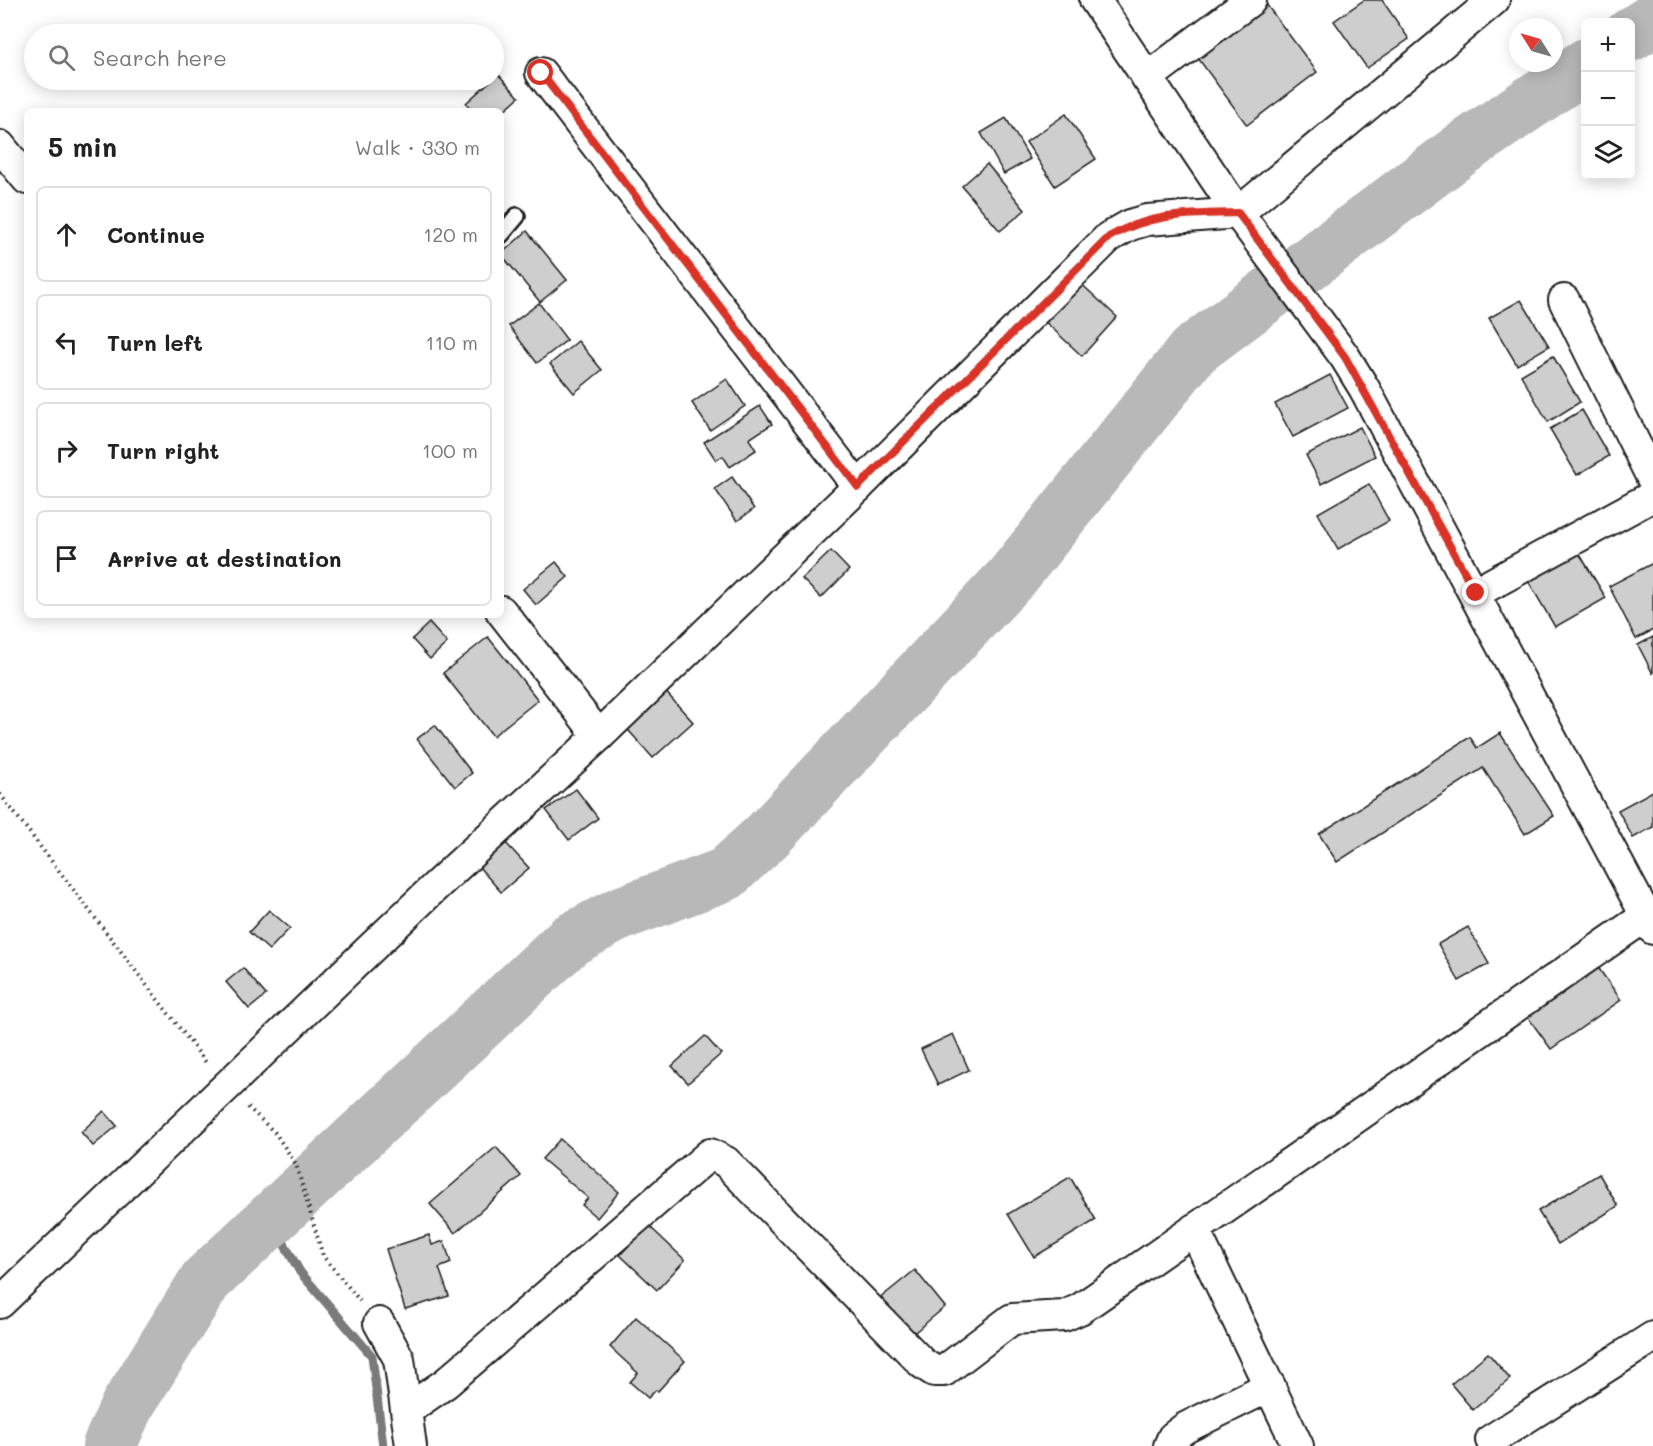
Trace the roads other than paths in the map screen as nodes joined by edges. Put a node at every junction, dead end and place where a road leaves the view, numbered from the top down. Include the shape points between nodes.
1 (1095, 0) edge
2 (1251, 0) edge
3 (1494, 0) edge
4 (541, 73) dead end
5 (1147, 78) junction
6 (0, 146) edge
7 (24, 175) edge
8 (1238, 213) junction
9 (517, 216) dead end
10 (504, 231) edge
11 (1564, 300) dead end
12 (1653, 480) edge
13 (858, 487) junction
14 (1653, 496) edge
15 (1476, 593) junction
16 (504, 615) edge
17 (599, 736) junction
18 (1651, 918) edge
19 (1194, 1229) junction
20 (0, 1303) edge
21 (379, 1323) road end
22 (1653, 1337) edge
23 (1270, 1386) junction
24 (407, 1410) junction
25 (1491, 1440) dead end
26 (411, 1446) edge
27 (1168, 1446) edge
28 (1299, 1446) edge

1 - 5 street
2 - 5 street
3 - 8 street
4 - 13 street
5 - 8 street
6 - 7 street
8 - 13 street via 1147,220 1109,237
8 - 15 street via 1345,357
9 - 10 lane
11 - 12 street
13 - 17 street
14 - 15 street
15 - 18 street
16 - 17 street
17 - 20 street
18 - 19 street
19 - 23 street
19 - 24 street via 1080,1309 1064,1316 1012,1319 976,1344 950,1369 939,1372 922,1363 726,1162 710,1154 447,1383
21 - 24 street via 399,1359
22 - 25 street
23 - 27 street via 1185,1428
23 - 28 street
24 - 26 street

